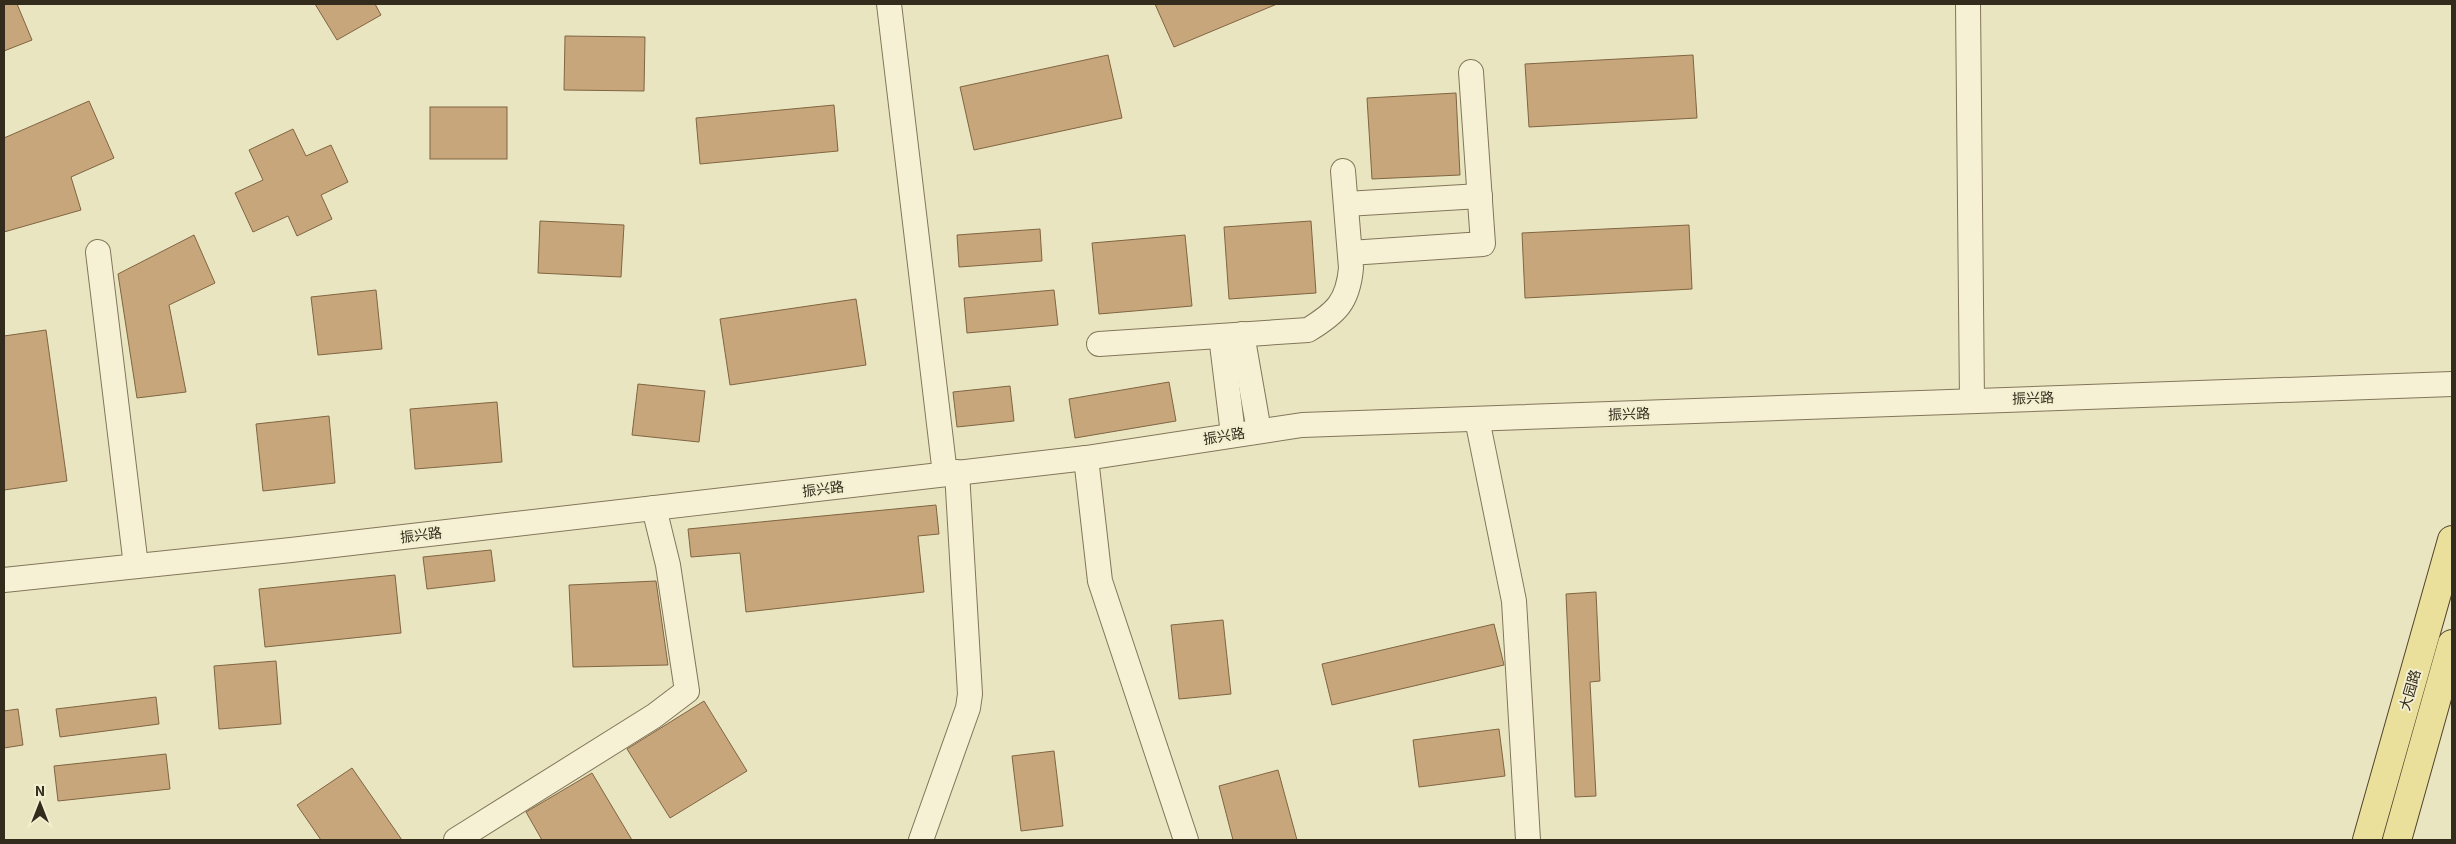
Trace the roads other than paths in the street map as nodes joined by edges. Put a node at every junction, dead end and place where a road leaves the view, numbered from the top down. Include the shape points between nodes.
1 (889, 4) edge
2 (1968, 4) edge
3 (1471, 72) dead end
4 (1343, 171) dead end
5 (1480, 196) junction
6 (1346, 204) junction
7 (98, 252) dead end
8 (1350, 253) junction
9 (1232, 335) junction
10 (1099, 344) dead end
11 (2452, 384) edge
12 (1972, 401) junction
13 (1477, 419) junction
14 (1259, 431) junction
15 (1233, 434) junction
16 (1086, 458) junction
17 (951, 473) junction
18 (654, 508) junction
19 (2452, 540) edge
20 (136, 566) junction
21 (4, 580) edge
22 (2452, 644) edge
23 (456, 840) edge
24 (921, 840) edge
25 (1186, 840) edge
26 (1528, 840) edge
27 (2367, 840) edge
28 (2397, 840) edge

1 - 17 street
2 - 12 street
3 - 5 street
4 - 6 street
5 - 6 street
5 - 8 street via 1483,244
6 - 8 street
7 - 20 street
8 - 9 street via 1350,282 1343,302 1328,317 1308,330
9 - 10 street
9 - 14 street
9 - 15 street
11 - 12 street, 振兴路
12 - 13 street, 振兴路
13 - 14 street, 振兴路 via 1302,425
13 - 26 street via 1514,601
14 - 15 street, 振兴路
15 - 16 street, 振兴路
16 - 17 street, 振兴路
16 - 25 street via 1100,581
17 - 18 street, 振兴路
17 - 24 street via 970,694 968,708
18 - 20 street, 振兴路
18 - 23 street via 668,565 688,691 654,716
19 - 27 main road, 大园路
20 - 21 street, 振兴路
22 - 28 main road, 大园路

